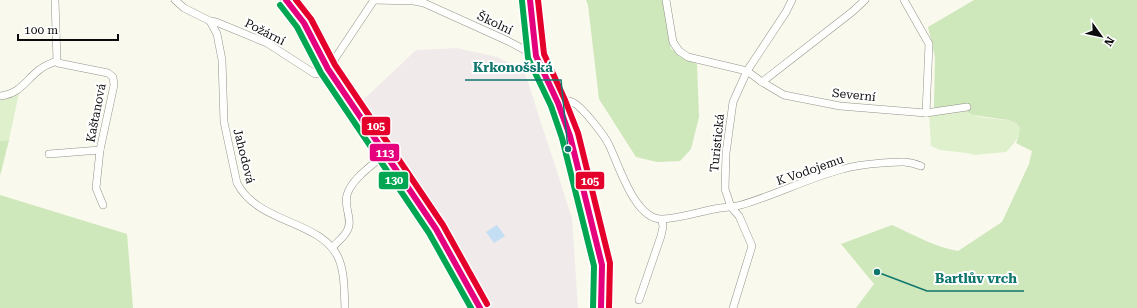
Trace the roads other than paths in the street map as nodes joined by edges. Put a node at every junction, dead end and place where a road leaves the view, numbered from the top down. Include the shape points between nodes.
1 (55, 0) edge
2 (175, 0) edge
3 (286, 0) edge
4 (373, 0) edge
5 (530, 0) edge
6 (666, 0) edge
7 (792, 0) edge
8 (866, 0) edge
9 (904, 0) edge
10 (210, 21) junction
11 (536, 56) junction
12 (57, 61) junction
13 (328, 69) junction
14 (747, 70) junction
15 (762, 82) junction
16 (0, 96) edge
17 (558, 103) junction
18 (967, 107) dead end
19 (926, 113) junction
20 (100, 150) junction
21 (49, 154) dead end
22 (385, 154) junction
23 (921, 166) dead end
24 (103, 205) dead end
25 (731, 208) junction
26 (662, 220) junction
27 (332, 248) junction
28 (639, 300) dead end
29 (346, 308) edge
30 (480, 308) edge
31 (601, 308) edge
32 (733, 308) edge

1 - 12 street
2 - 10 street via 184,8
3 - 13 street via 304,23
4 - 11 street, Školní via 424,3
4 - 13 street
5 - 11 street
6 - 14 street via 673,42 679,51 688,57
7 - 14 street, Turistická
8 - 15 street
9 - 19 street via 929,44
10 - 13 street, Požární via 267,43 315,74
10 - 27 street, Jahodová via 220,47 224,122 237,184 241,191 262,209 309,230
11 - 17 street
12 - 16 street via 40,69 17,92
12 - 20 street, Kaštanová via 61,64 108,73 113,77 114,85
13 - 22 street
14 - 15 street, Severní
14 - 25 street, Turistická via 733,102 726,153 725,189
15 - 19 street, Severní via 784,95 840,106
17 - 26 street via 573,102 580,107 609,145 636,202 647,215
17 - 31 street via 570,136 602,265
18 - 19 street, Severní
20 - 21 street, Kaštanová
20 - 24 street via 96,188
22 - 27 street via 356,179 348,192 346,207 349,225
22 - 30 street via 436,228
23 - 25 street, K Vodojemu via 908,161 844,168
25 - 26 street, K Vodojemu
25 - 32 street, Turistická via 739,216 752,246
26 - 28 street via 661,236
27 - 29 street, Jahodová via 339,258 342,270

